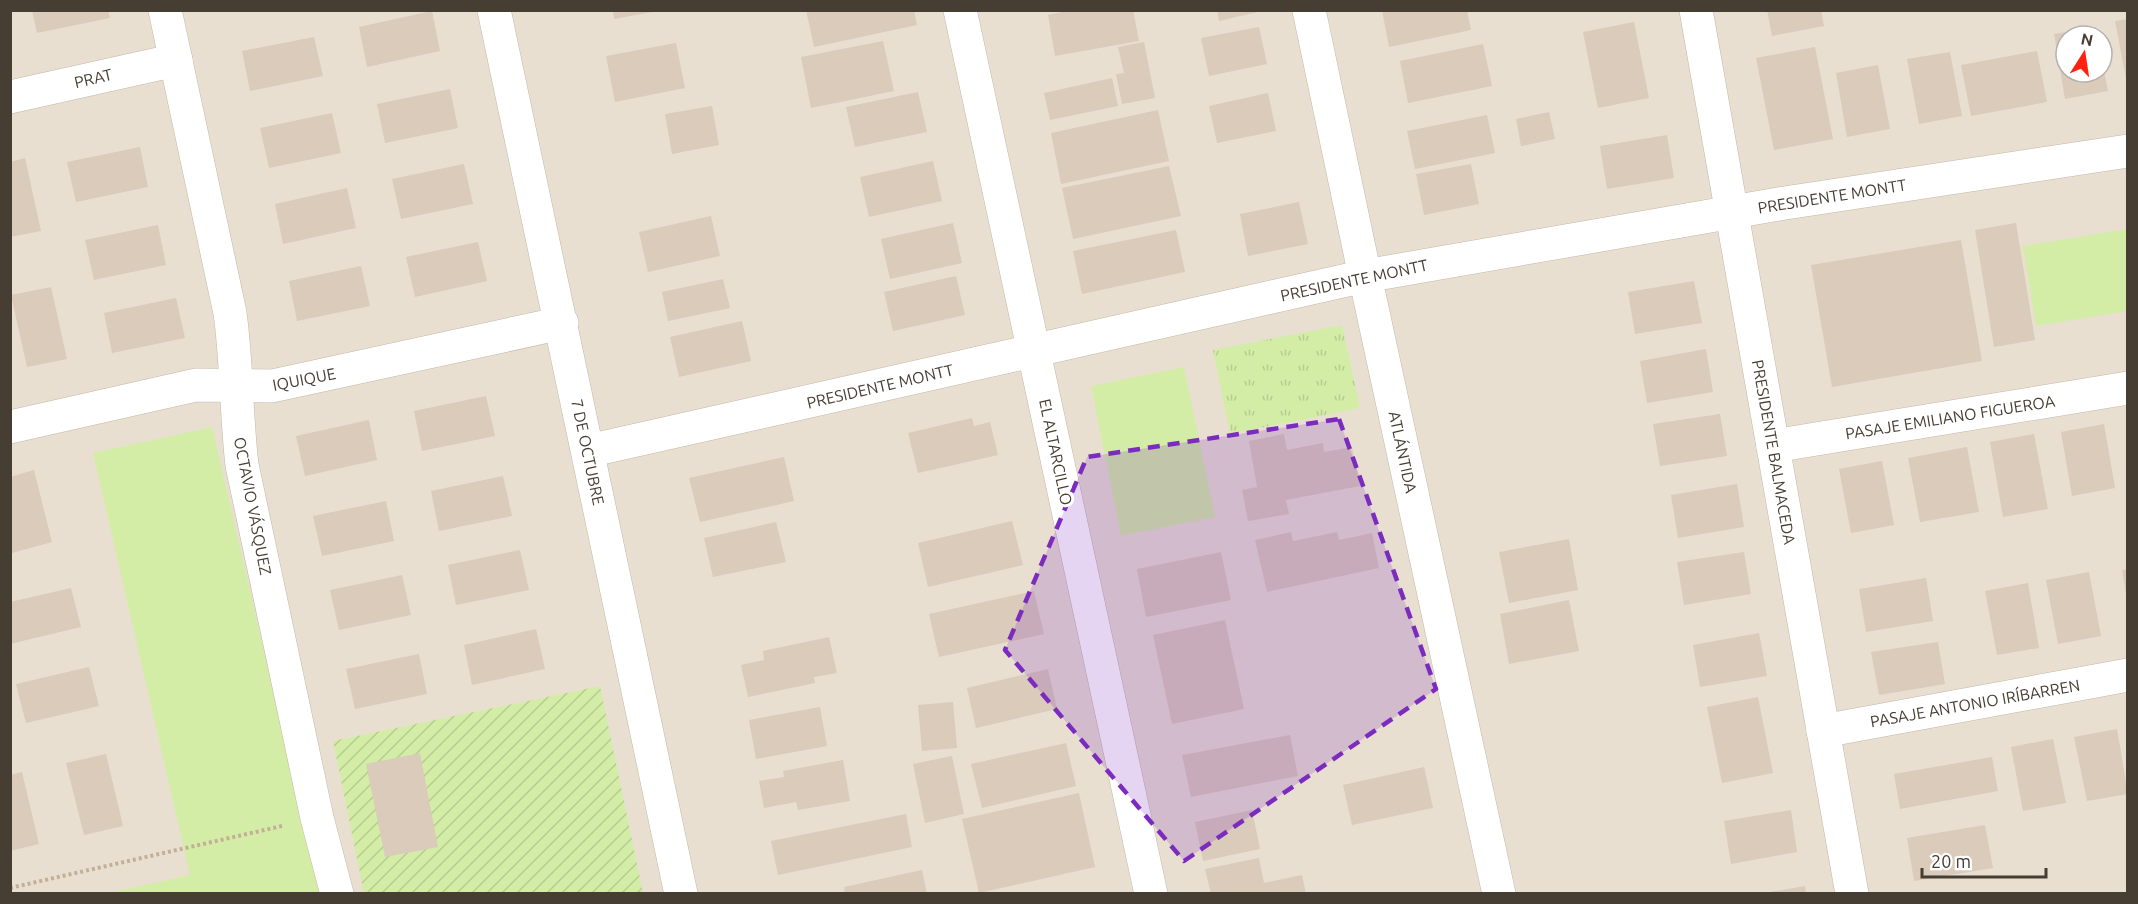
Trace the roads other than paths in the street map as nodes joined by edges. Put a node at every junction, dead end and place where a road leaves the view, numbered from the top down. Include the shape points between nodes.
1 (165, 10) edge
2 (494, 10) edge
3 (960, 10) edge
4 (1309, 10) edge
5 (1696, 10) edge
6 (176, 60) junction
7 (10, 97) edge
8 (2127, 151) edge
9 (1731, 212) junction
10 (1365, 276) junction
11 (562, 323) junction
12 (1034, 351) junction
13 (238, 386) junction
14 (2127, 388) edge
15 (10, 427) edge
16 (1773, 446) junction
17 (588, 452) junction
18 (2127, 675) edge
19 (1823, 731) junction
20 (337, 894) edge
21 (681, 894) edge
22 (1151, 894) edge
23 (1499, 894) edge
24 (1852, 894) edge

1 - 6 street, OCTAVIO VÁSQUEZ
2 - 11 street, 7 DE OCTUBRE
3 - 12 street, EL ALTARCILLO
4 - 10 street, ATLÁNTIDA
5 - 9 street, PRESIDENTE BALMACEDA
6 - 7 street, PRAT
6 - 13 street, OCTAVIO VÁSQUEZ via 230,313
8 - 9 street, PRESIDENTE MONTT
9 - 10 street, PRESIDENTE MONTT
9 - 16 street, PRESIDENTE BALMACEDA
10 - 12 street, PRESIDENTE MONTT
10 - 23 street, ATLÁNTIDA
11 - 13 street, IQUIQUE via 272,386
11 - 17 street, 7 DE OCTUBRE
12 - 17 street, PRESIDENTE MONTT
12 - 22 street, EL ALTARCILLO
13 - 15 street, IQUIQUE via 196,385
13 - 20 street, OCTAVIO VÁSQUEZ via 242,465 317,818
14 - 16 street, PASAJE EMILIANO FIGUEROA
16 - 19 street, PRESIDENTE BALMACEDA
17 - 21 street, 7 DE OCTUBRE
18 - 19 street, PASAJE ANTONIO IRÍBARREN
19 - 24 street, PRESIDENTE BALMACEDA

